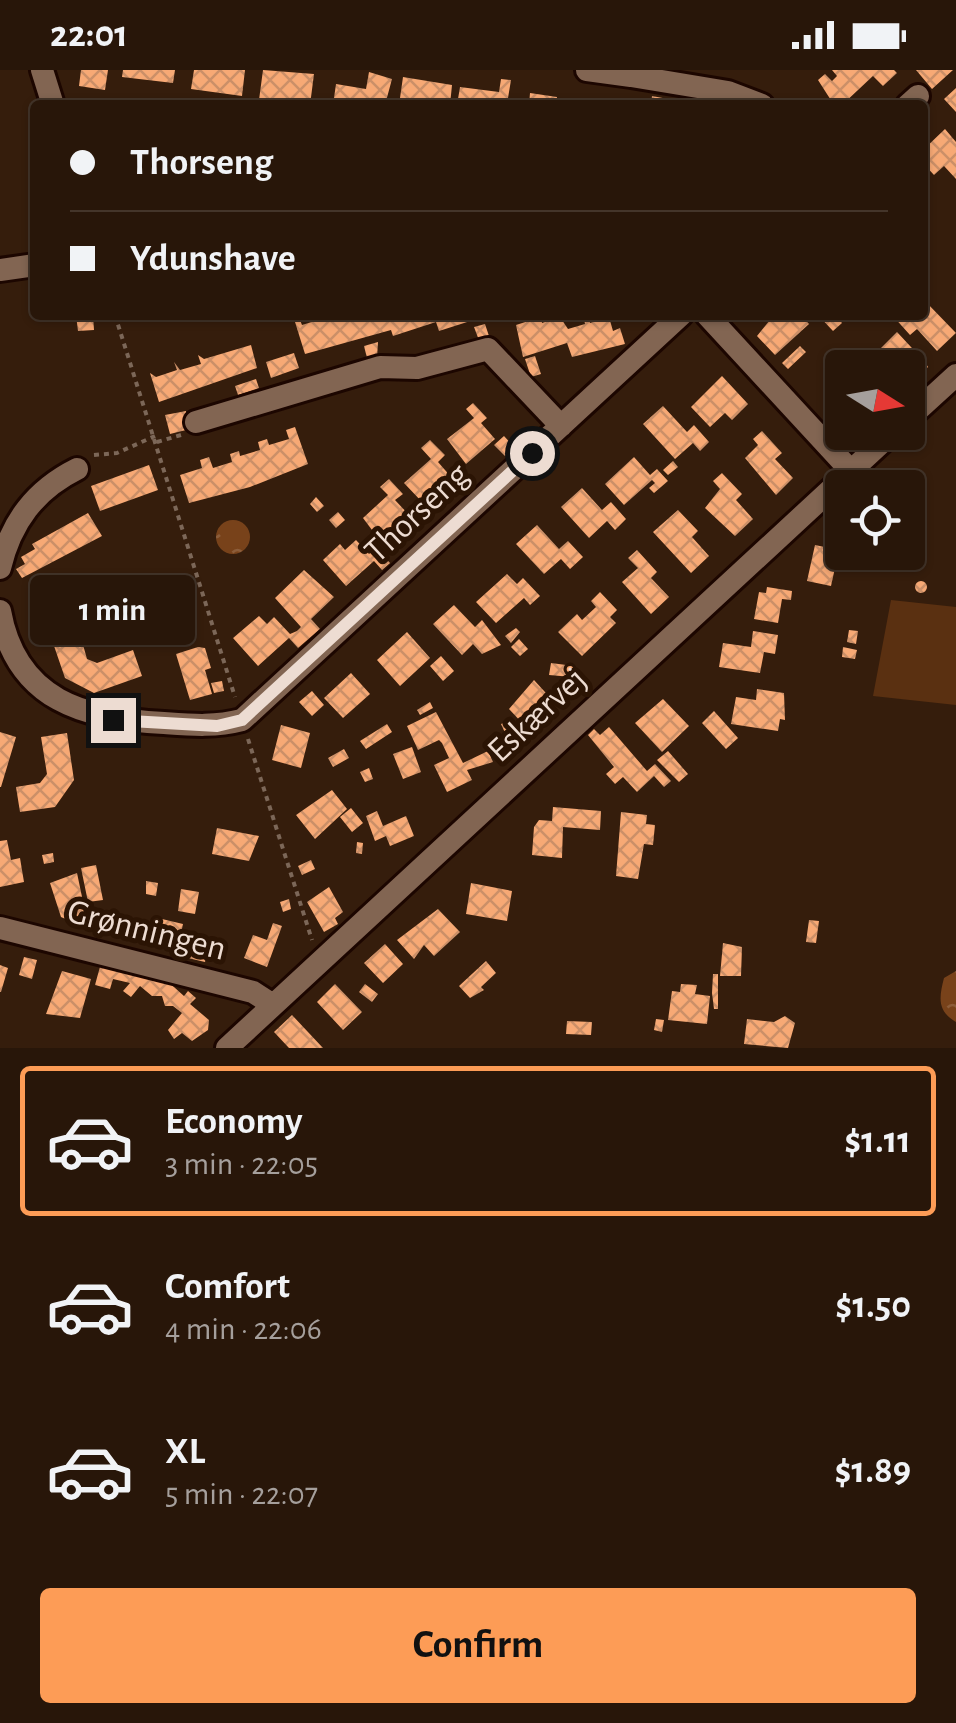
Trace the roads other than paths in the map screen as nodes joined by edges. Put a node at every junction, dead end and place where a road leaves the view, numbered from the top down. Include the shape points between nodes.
1 (42, 70) edge
2 (587, 70) edge
3 (631, 73) edge
4 (51, 100) edge
5 (749, 100) edge
6 (30, 266) edge
7 (0, 270) edge
8 (676, 320) edge
9 (713, 320) edge
10 (956, 376) edge
11 (925, 404) edge
12 (561, 426) junction
13 (191, 428) road end
14 (874, 450) edge
15 (77, 469) road end
16 (850, 470) edge
17 (852, 470) edge
18 (825, 495) edge
19 (0, 568) edge
20 (0, 614) edge
21 (0, 928) edge
22 (273, 1005) junction
23 (227, 1048) edge

1 - 4 street
2 - 3 street
3 - 5 street
6 - 7 street
8 - 12 street, Thorseng
9 - 16 street
10 - 11 street
12 - 13 street via 488,349 416,368 380,367
12 - 20 street, Thorseng via 240,713 217,726 113,720 68,706 24,668
14 - 17 street, Eskærvej
15 - 19 street via 26,508
18 - 22 street, Eskærvej
21 - 22 street, Grønningen via 254,992
22 - 23 street, Eskærvej

